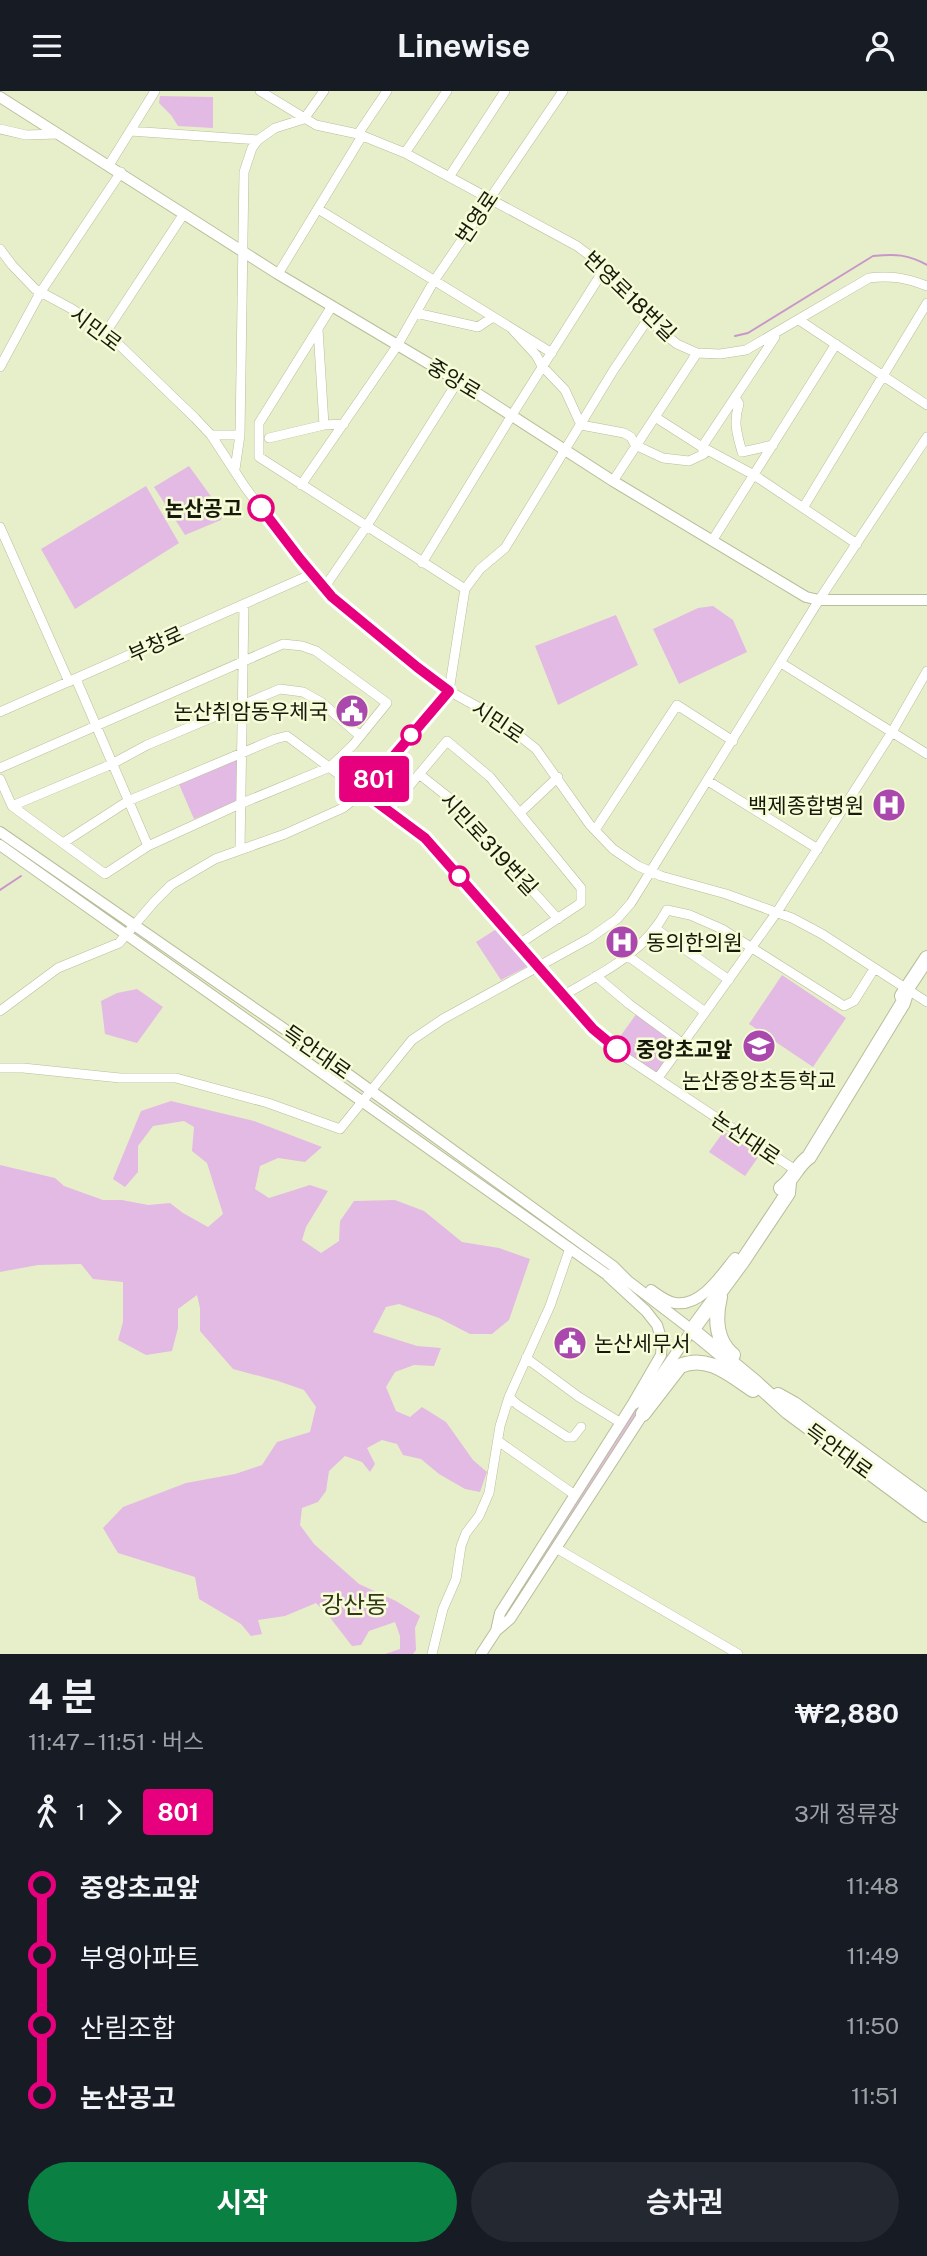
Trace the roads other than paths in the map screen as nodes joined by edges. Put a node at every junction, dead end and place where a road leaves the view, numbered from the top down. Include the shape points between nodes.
1 (3, 91) edge
2 (140, 91) edge
3 (260, 91) edge
4 (324, 91) edge
5 (387, 91) edge
6 (447, 91) edge
7 (505, 91) edge
8 (563, 91) edge
9 (153, 94) edge
10 (0, 97) edge
11 (304, 119) junction
12 (0, 129) edge
13 (130, 131) junction
14 (58, 134) junction
15 (360, 135) junction
16 (258, 140) junction
17 (405, 153) junction
18 (109, 165) junction
19 (121, 172) junction
20 (449, 177) junction
21 (488, 199) junction
22 (318, 209) junction
23 (183, 215) junction
24 (0, 249) edge
25 (243, 251) junction
26 (603, 271) junction
27 (278, 274) junction
28 (434, 281) junction
29 (927, 286) edge
30 (40, 293) junction
31 (927, 303) edge
32 (332, 306) junction
33 (416, 313) junction
34 (493, 317) junction
35 (648, 319) junction
36 (799, 320) junction
37 (318, 329) junction
38 (512, 329) junction
39 (106, 332) junction
40 (777, 334) junction
41 (836, 344) junction
42 (397, 346) junction
43 (552, 353) junction
44 (697, 353) junction
45 (542, 366) junction
46 (0, 367) edge
47 (884, 377) junction
48 (458, 380) junction
49 (735, 397) junction
50 (927, 405) edge
51 (512, 415) junction
52 (655, 417) junction
53 (344, 424) junction
54 (324, 425) junction
55 (582, 425) junction
56 (211, 435) junction
57 (240, 435) junction
58 (927, 437) edge
59 (269, 438) dead end
60 (635, 445) junction
61 (774, 445) junction
62 (702, 447) junction
63 (565, 450) junction
64 (234, 469) junction
65 (754, 475) junction
66 (613, 481) junction
67 (301, 485) junction
68 (803, 508) junction
69 (0, 527) edge
70 (366, 527) junction
71 (712, 541) junction
72 (857, 544) junction
73 (422, 563) junction
74 (312, 574) junction
75 (324, 588) junction
76 (465, 589) junction
77 (820, 600) junction
78 (927, 600) edge
79 (244, 604) junction
80 (243, 660) junction
81 (781, 663) junction
82 (927, 671) edge
83 (73, 680) junction
84 (449, 691) junction
85 (243, 704) junction
86 (0, 712) edge
87 (96, 726) junction
88 (892, 731) junction
89 (359, 735) junction
90 (733, 741) junction
91 (242, 752) junction
92 (927, 754) edge
93 (112, 764) junction
94 (330, 767) junction
95 (0, 768) edge
96 (419, 774) junction
97 (558, 777) junction
98 (0, 779) edge
99 (708, 781) junction
100 (363, 792) junction
101 (128, 801) junction
102 (240, 804) junction
103 (12, 806) junction
104 (389, 810) junction
105 (521, 812) junction
106 (595, 830) junction
107 (0, 832) edge
108 (63, 843) junction
109 (0, 845) edge
110 (149, 846) junction
111 (817, 849) junction
112 (240, 850) junction
113 (652, 872) junction
114 (777, 912) junction
115 (558, 919) junction
116 (136, 925) junction
117 (656, 929) junction
118 (125, 935) junction
119 (519, 944) junction
120 (751, 949) junction
121 (628, 956) junction
122 (927, 958) edge
123 (539, 967) junction
124 (874, 969) junction
125 (596, 976) junction
126 (729, 980) junction
127 (907, 990) junction
128 (564, 995) junction
129 (927, 1002) edge
130 (0, 1011) edge
131 (705, 1012) junction
132 (682, 1043) junction
133 (0, 1068) edge
134 (658, 1078) junction
135 (372, 1092) junction
136 (363, 1102) junction
137 (796, 1172) junction
138 (570, 1248) junction
139 (735, 1258) junction
140 (610, 1270) junction
141 (722, 1290) junction
142 (706, 1310) junction
143 (692, 1330) junction
144 (526, 1358) junction
145 (509, 1397) junction
146 (791, 1408) junction
147 (638, 1410) junction
148 (621, 1423) junction
149 (582, 1427) dead end
150 (498, 1441) junction
151 (575, 1495) junction
152 (927, 1501) edge
153 (927, 1515) edge
154 (556, 1548) junction
155 (496, 1631) junction
156 (432, 1654) edge
157 (481, 1654) edge
158 (738, 1654) edge

1 - 10 street
2 - 9 street
3 - 11 street, 번영로18번길
4 - 11 street
5 - 15 street
6 - 17 street
7 - 20 street
8 - 21 street, 번영로
9 - 13 street
10 - 14 street, 중앙로
11 - 15 street, 번영로18번길
11 - 16 street via 275,128
12 - 14 street via 26,135
13 - 16 street
13 - 18 street
14 - 18 street, 중앙로
15 - 17 street, 번영로18번길
15 - 22 street
16 - 25 street via 244,172
17 - 20 street, 번영로18번길
18 - 19 street, 중앙로
19 - 23 street, 중앙로
19 - 30 street
20 - 21 street, 번영로18번길
21 - 26 street, 번영로18번길 via 577,246
21 - 28 street, 번영로
22 - 27 street
22 - 28 street
23 - 25 street, 중앙로
23 - 39 street
24 - 30 street, 시민로
25 - 27 street, 중앙로
25 - 57 street
26 - 35 street, 번영로18번길
26 - 43 street
27 - 32 street, 중앙로
28 - 33 street, 번영로
28 - 34 street
29 - 36 street, 번영로18번길 via 888,275 869,278
30 - 39 street, 시민로
30 - 46 street
31 - 47 street
32 - 37 street
32 - 42 street, 중앙로
33 - 34 street via 478,327
33 - 42 street, 번영로
34 - 38 street
35 - 44 street, 번영로18번길 via 677,344
35 - 55 street
36 - 40 street, 번영로18번길
36 - 41 street
37 - 54 street
37 - 67 street via 259,423 259,457
38 - 43 street
38 - 45 street
39 - 56 street, 시민로
40 - 44 street, 번영로18번길 via 746,350
40 - 49 street
41 - 47 street
41 - 61 street
42 - 48 street, 중앙로
42 - 53 street, 번영로
43 - 45 street
44 - 52 street
45 - 51 street
45 - 55 street via 565,390
47 - 50 street
47 - 68 street
48 - 51 street, 중앙로
48 - 70 street
49 - 61 street via 739,404 735,430 742,452
49 - 62 street
51 - 63 street, 중앙로
51 - 73 street
52 - 60 street
52 - 62 street
53 - 54 street
53 - 67 street, 번영로
54 - 59 street
55 - 60 street via 624,433
55 - 63 street
56 - 57 street
56 - 64 street, 시민로
57 - 64 street
58 - 72 street
60 - 62 street via 663,458 689,461 704,454
60 - 66 street
61 - 65 street
62 - 65 street
63 - 66 street, 중앙로
63 - 76 street via 505,548
64 - 74 street, 시민로
65 - 68 street
65 - 71 street
66 - 71 street, 중앙로
67 - 70 street
68 - 72 street
69 - 83 street
70 - 73 street
70 - 75 street
71 - 77 street, 중앙로 via 806,597
72 - 77 street
73 - 76 street
74 - 75 street, 시민로
74 - 79 street, 부창로
75 - 84 street, 시민로
76 - 84 street
77 - 78 street, 중앙로
77 - 81 street
79 - 80 street
79 - 83 street, 부창로
80 - 85 street
80 - 87 street
80 - 89 street via 284,644 316,651 387,702
81 - 88 street
81 - 90 street
82 - 88 street
83 - 86 street, 부창로
83 - 87 street
84 - 97 street, 시민로 via 519,734
84 - 100 street
85 - 89 street via 280,689 303,692
85 - 91 street
85 - 93 street
87 - 93 street
87 - 95 street
88 - 92 street
88 - 111 street
89 - 94 street
90 - 99 street
90 - 106 street via 677,705
91 - 94 street, 논산대로 via 287,736
91 - 101 street
91 - 102 street
93 - 101 street
93 - 103 street
94 - 100 street, 논산대로
94 - 102 street
96 - 104 street
96 - 105 street, 시민로319번길 via 447,741 490,777
96 - 115 street, 시민로319번길 via 456,805
97 - 105 street
97 - 106 street, 시민로
98 - 103 street
99 - 111 street
99 - 113 street
100 - 104 street, 논산대로
100 - 112 street via 343,807
101 - 108 street
101 - 110 street
102 - 110 street
102 - 112 street
103 - 108 street
104 - 119 street, 논산대로 via 425,838
105 - 115 street, 시민로319번길 via 581,888 581,903
106 - 113 street, 시민로 via 623,856
107 - 116 street, 득안대로
108 - 110 street via 104,874
109 - 118 street, 득안대로
111 - 114 street
112 - 116 street via 171,884
113 - 114 street, 시민로
113 - 123 street via 617,919
114 - 120 street
114 - 124 street, 시민로 via 822,934
115 - 119 street
116 - 118 street
116 - 135 street, 득안대로
117 - 120 street via 667,910 722,929
117 - 121 street
117 - 126 street
118 - 130 street via 120,943 58,968
118 - 136 street, 득안대로
119 - 123 street, 논산대로
120 - 124 street via 844,1006 853,1001
120 - 126 street
121 - 125 street
121 - 131 street
122 - 127 main road, 논산대로
123 - 128 street, 논산대로
123 - 135 street via 412,1040
124 - 127 street, 시민로
125 - 128 street
125 - 132 street
126 - 131 street
127 - 129 street, 시민로
127 - 137 main road, 논산대로
128 - 134 street, 논산대로 via 605,1040
131 - 132 street
132 - 134 street
133 - 136 street via 176,1078 340,1129
134 - 137 street, 논산대로
135 - 136 street
135 - 140 street, 득안대로
136 - 138 street, 득안대로
137 - 139 main road, 논산대로 via 779,1189
137 - 141 main road, 논산대로 via 788,1193
138 - 140 street, 득안대로
138 - 144 street via 551,1306
139 - 140 street via 700,1296 681,1303 672,1303
139 - 142 main road, 논산대로
140 - 143 street, 득안대로
140 - 147 street via 657,1325 662,1341 661,1355
141 - 142 main road, 논산대로
141 - 146 main road via 717,1310 721,1340
142 - 143 main road, 논산대로
143 - 146 main road, 득안대로
143 - 147 street, 논산대로
144 - 145 street
144 - 148 street
145 - 149 street via 567,1437
145 - 150 street
146 - 147 main road via 706,1362 695,1361 680,1366
146 - 152 main road, 득안대로
146 - 153 main road, 득안대로
147 - 148 street, 논산대로
147 - 154 street, 논산대로
148 - 151 street, 논산대로
150 - 151 street
150 - 156 street via 489,1493 461,1546 456,1579
151 - 155 street, 논산대로 via 500,1613
154 - 155 street, 논산대로 via 510,1619
154 - 158 street
155 - 157 street, 논산대로

